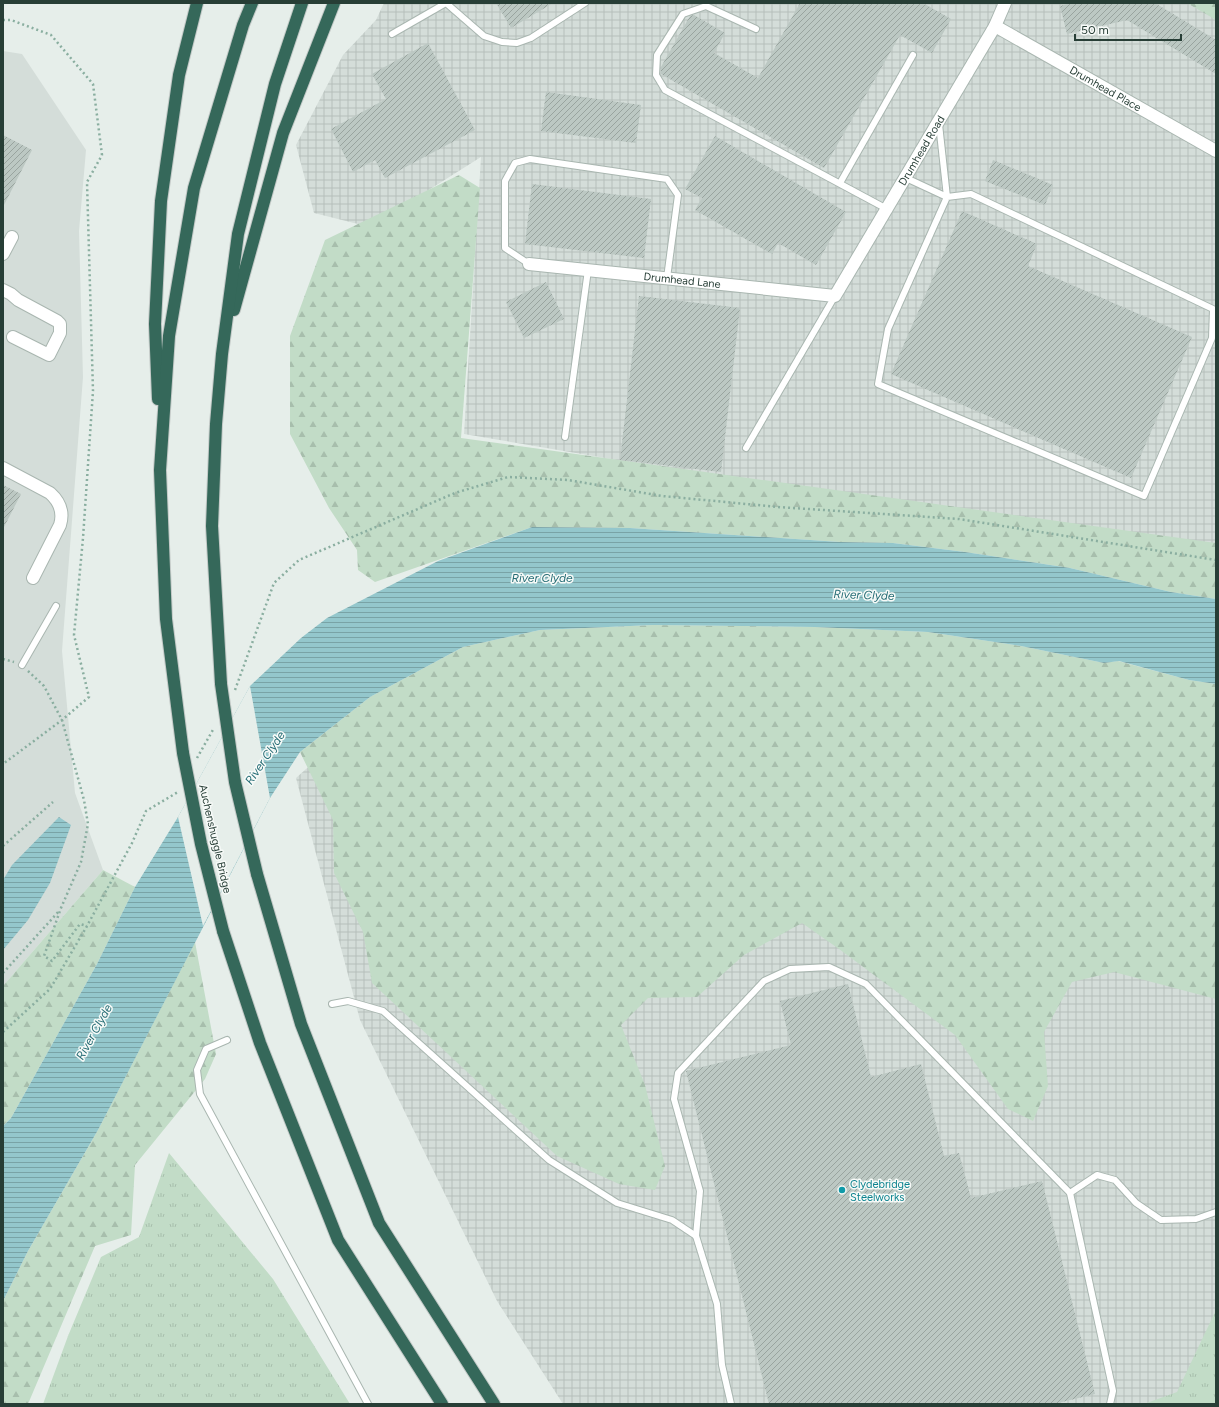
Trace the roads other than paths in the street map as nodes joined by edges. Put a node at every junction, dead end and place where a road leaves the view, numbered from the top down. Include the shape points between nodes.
1 (197, 3) edge
2 (252, 3) edge
3 (302, 3) edge
4 (334, 3) edge
5 (446, 3) edge
6 (585, 3) edge
7 (1005, 3) edge
8 (995, 26) junction
9 (756, 29) dead end
10 (392, 34) dead end
11 (913, 55) dead end
12 (938, 122) junction
13 (1216, 151) edge
14 (906, 178) junction
15 (840, 183) junction
16 (947, 197) junction
17 (887, 209) junction
18 (12, 236) dead end
19 (3, 254) edge
20 (529, 264) joint
21 (588, 270) junction
22 (667, 278) junction
23 (3, 290) edge
24 (835, 296) junction
25 (13, 337) dead end
26 (222, 354) junction
27 (565, 437) dead end
28 (746, 448) dead end
29 (3, 468) edge
30 (160, 470) junction
31 (33, 578) dead end
32 (56, 606) dead end
33 (22, 665) road end
34 (332, 1004) dead end
35 (227, 1040) dead end
36 (1070, 1192) junction
37 (1216, 1212) edge
38 (696, 1236) junction
39 (368, 1404) edge
40 (442, 1404) edge
41 (494, 1404) edge
42 (731, 1404) edge
43 (1110, 1404) edge

1 - 30 highway via 179,75 161,202 155,324
2 - 30 highway via 243,25 194,188 169,336
3 - 26 highway via 275,84 238,234
4 - 26 highway via 283,133
5 - 6 lane via 484,36 502,42 517,43 532,38
5 - 10 lane
7 - 8 street, Drumhead Road
8 - 12 street, Drumhead Road
8 - 13 street, Drumhead Place
9 - 15 lane via 706,6 683,14 657,55 656,75 665,90
11 - 15 lane
12 - 14 street, Drumhead Road
12 - 16 lane
14 - 16 lane
14 - 17 street, Drumhead Road
15 - 17 lane
16 - 16 lane via 888,329 878,384 1144,496 1212,338 1213,309 971,194
17 - 24 street, Drumhead Road
18 - 19 street
20 - 21 street, Drumhead Lane
20 - 22 lane via 505,248 505,181 515,163 530,159 667,179 678,195
21 - 22 street, Drumhead Lane
21 - 27 lane
22 - 24 street, Drumhead Lane
23 - 25 street via 57,321 61,328 49,355
24 - 28 lane
26 - 41 highway, bridge via 212,526 221,684 235,782 257,874 301,1024 379,1223
29 - 31 street via 50,494 60,505 60,525
30 - 40 highway, Auchenshuggle Bridge, bridge via 166,619 183,753 201,844 224,932 260,1043 338,1240
32 - 33 lane
34 - 38 lane via 348,1001 383,1012 549,1160 617,1203 672,1220
35 - 39 lane via 206,1049 197,1070 200,1094
36 - 37 lane via 1097,1175 1115,1180 1136,1203 1161,1220 1196,1218
36 - 38 lane via 866,984 829,968 790,969 764,981 678,1073 674,1099 700,1191
36 - 43 lane via 1113,1391
38 - 42 lane via 717,1304 722,1365

